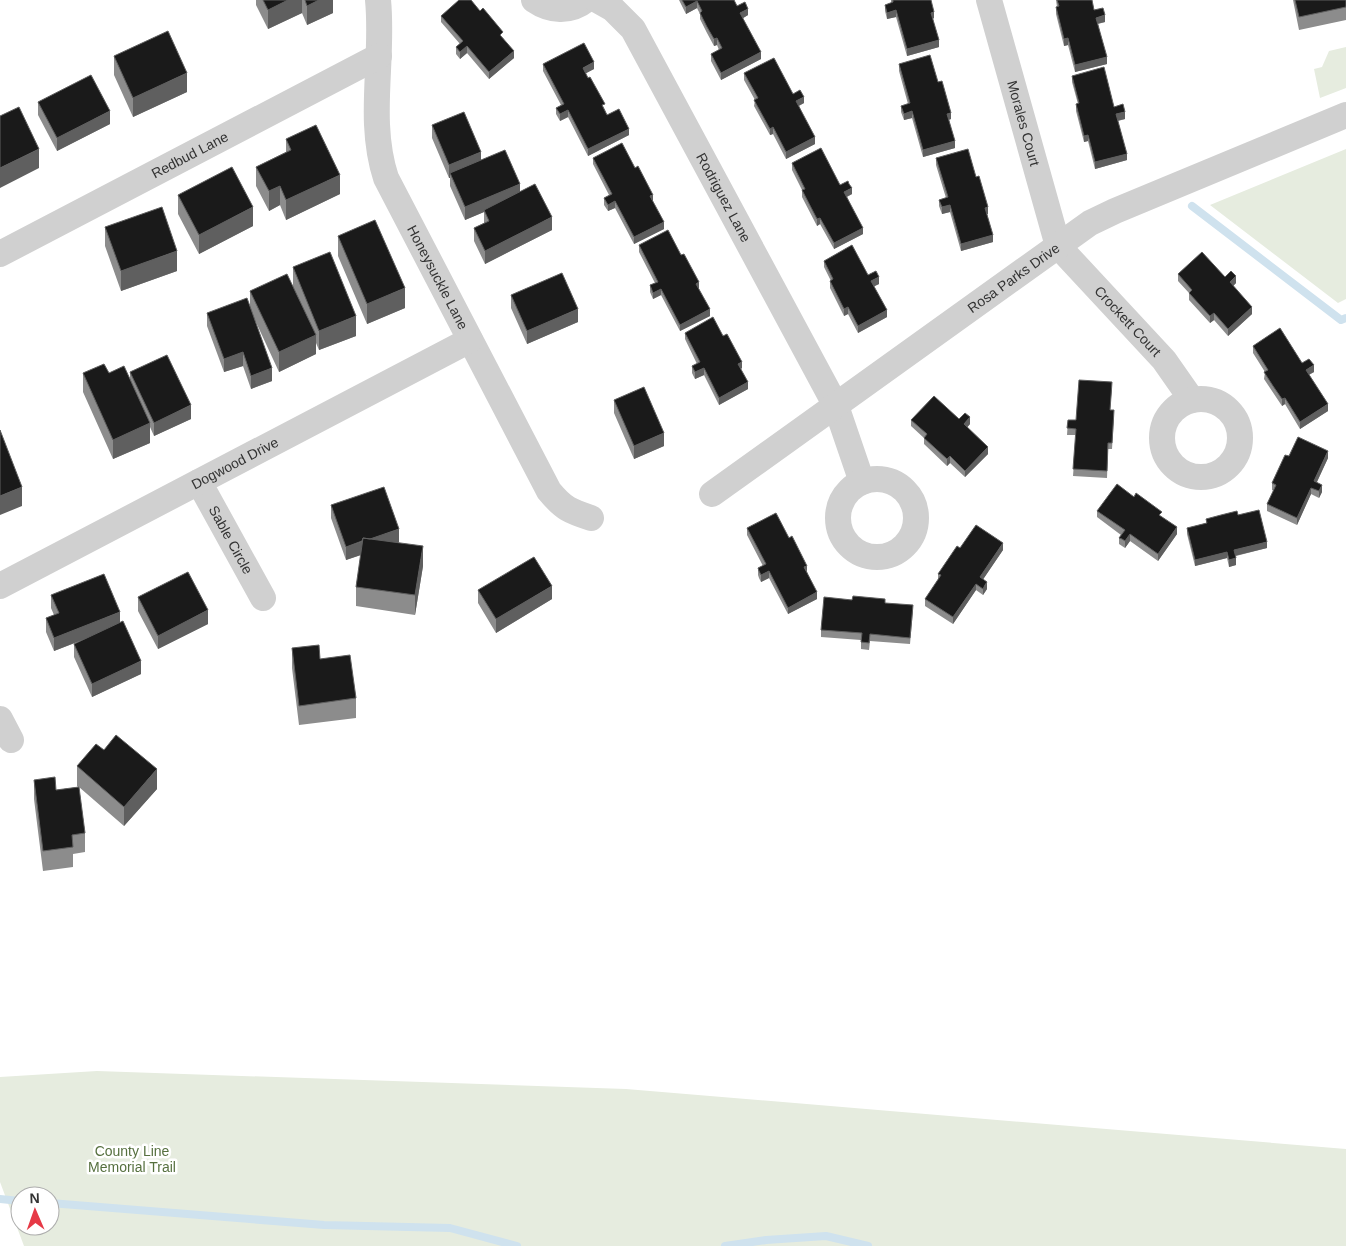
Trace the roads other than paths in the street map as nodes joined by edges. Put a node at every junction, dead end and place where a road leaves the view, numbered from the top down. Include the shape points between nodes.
1 (378, 0) edge
2 (534, 0) edge
3 (586, 0) edge
4 (597, 0) edge
5 (989, 0) edge
6 (379, 56) junction
7 (1346, 116) edge
8 (1058, 246) junction
9 (0, 254) edge
10 (470, 340) junction
11 (1192, 400) dead end
12 (836, 406) junction
13 (199, 482) junction
14 (862, 482) dead end
15 (712, 494) dead end
16 (592, 518) dead end
17 (0, 586) edge
18 (263, 598) dead end

1 - 6 street, Honeysuckle Lane via 381,26
2 - 3 street via 557,10 570,9
4 - 12 street, Rodriguez Lane via 613,9 633,29
5 - 8 street, Morales Court
6 - 9 street, Redbud Lane
6 - 10 street, Honeysuckle Lane via 376,130 386,178
7 - 8 street, Rosa Parks Drive via 1115,211
8 - 11 street, Crockett Court via 1164,360
8 - 12 street, Rosa Parks Drive
10 - 13 street, Dogwood Drive
10 - 16 street, Honeysuckle Lane via 549,491 560,505
12 - 14 street, Rodriguez Lane
12 - 15 street, Rosa Parks Drive
13 - 17 street, Dogwood Drive
13 - 18 street, Sable Circle

